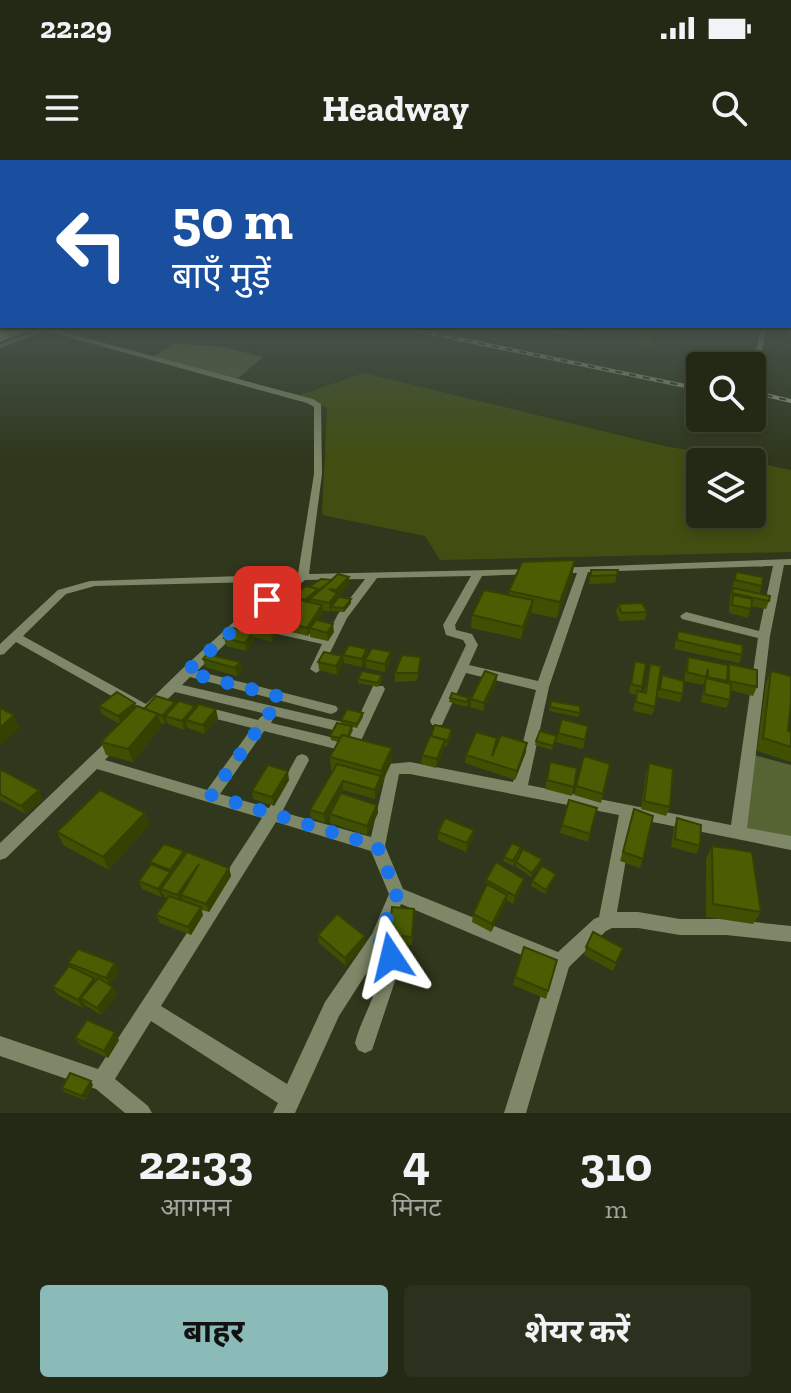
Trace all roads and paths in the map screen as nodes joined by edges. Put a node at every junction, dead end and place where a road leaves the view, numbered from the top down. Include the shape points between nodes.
1 (201, 370) edge
2 (785, 562) edge
3 (552, 570) edge
4 (583, 570) junction
5 (536, 571) edge
6 (479, 572) junction
7 (374, 575) junction
8 (303, 577) junction
9 (267, 600) junction
10 (295, 606) edge
11 (686, 616) dead end
12 (241, 622) junction
13 (764, 636) junction
14 (16, 637) junction
15 (330, 642) junction
16 (0, 651) edge
17 (463, 668) junction
18 (316, 669) edge
19 (186, 672) junction
20 (171, 687) junction
21 (543, 687) junction
22 (378, 689) edge
23 (281, 697) junction
24 (331, 709) dead end
25 (272, 710) junction
26 (154, 712) junction
27 (437, 721) dead end
28 (261, 726) junction
29 (360, 731) junction
30 (302, 760) dead end
31 (93, 762) junction
32 (519, 790) junction
33 (211, 795) junction
34 (627, 811) junction
35 (273, 814) junction
36 (738, 833) junction
37 (791, 843) edge
38 (3, 846) edge
39 (377, 846) junction
40 (397, 894) junction
41 (607, 922) junction
42 (791, 934) edge
43 (378, 940) junction
44 (561, 962) junction
45 (149, 1009) junction
46 (365, 1043) dead end
47 (0, 1046) edge
48 (102, 1081) junction
49 (288, 1106) edge
50 (141, 1113) edge
51 (516, 1113) edge

1 - 8 street via 318,406 318,474
2 - 4 street
2 - 13 street
3 - 4 street
4 - 21 street
5 - 6 street
6 - 7 street
6 - 17 street via 449,625 450,632 472,641
7 - 8 street
7 - 15 street via 336,615
8 - 9 street
8 - 14 street via 79,585 57,596
9 - 10 street
9 - 12 street
11 - 13 street
12 - 15 street
12 - 19 street
13 - 36 street
14 - 16 street
14 - 26 street
15 - 18 street
17 - 21 street
17 - 27 street
19 - 20 street
19 - 23 street
20 - 25 street
20 - 26 street
21 - 32 street
22 - 29 street
23 - 24 street
23 - 25 street
25 - 28 street
25 - 29 street
26 - 28 street
26 - 31 street
28 - 29 street via 344,746
28 - 33 street
30 - 35 street
31 - 33 street
31 - 38 street
32 - 34 street
32 - 39 street via 393,768
33 - 35 street
34 - 36 street
34 - 41 street
35 - 39 street
35 - 45 street
36 - 37 street
39 - 40 street
40 - 43 street
40 - 44 street
41 - 42 street via 638,920
41 - 44 street
43 - 46 street via 391,957
43 - 49 street via 332,1009
44 - 51 street
45 - 48 street
45 - 49 street
47 - 48 street
48 - 50 street

